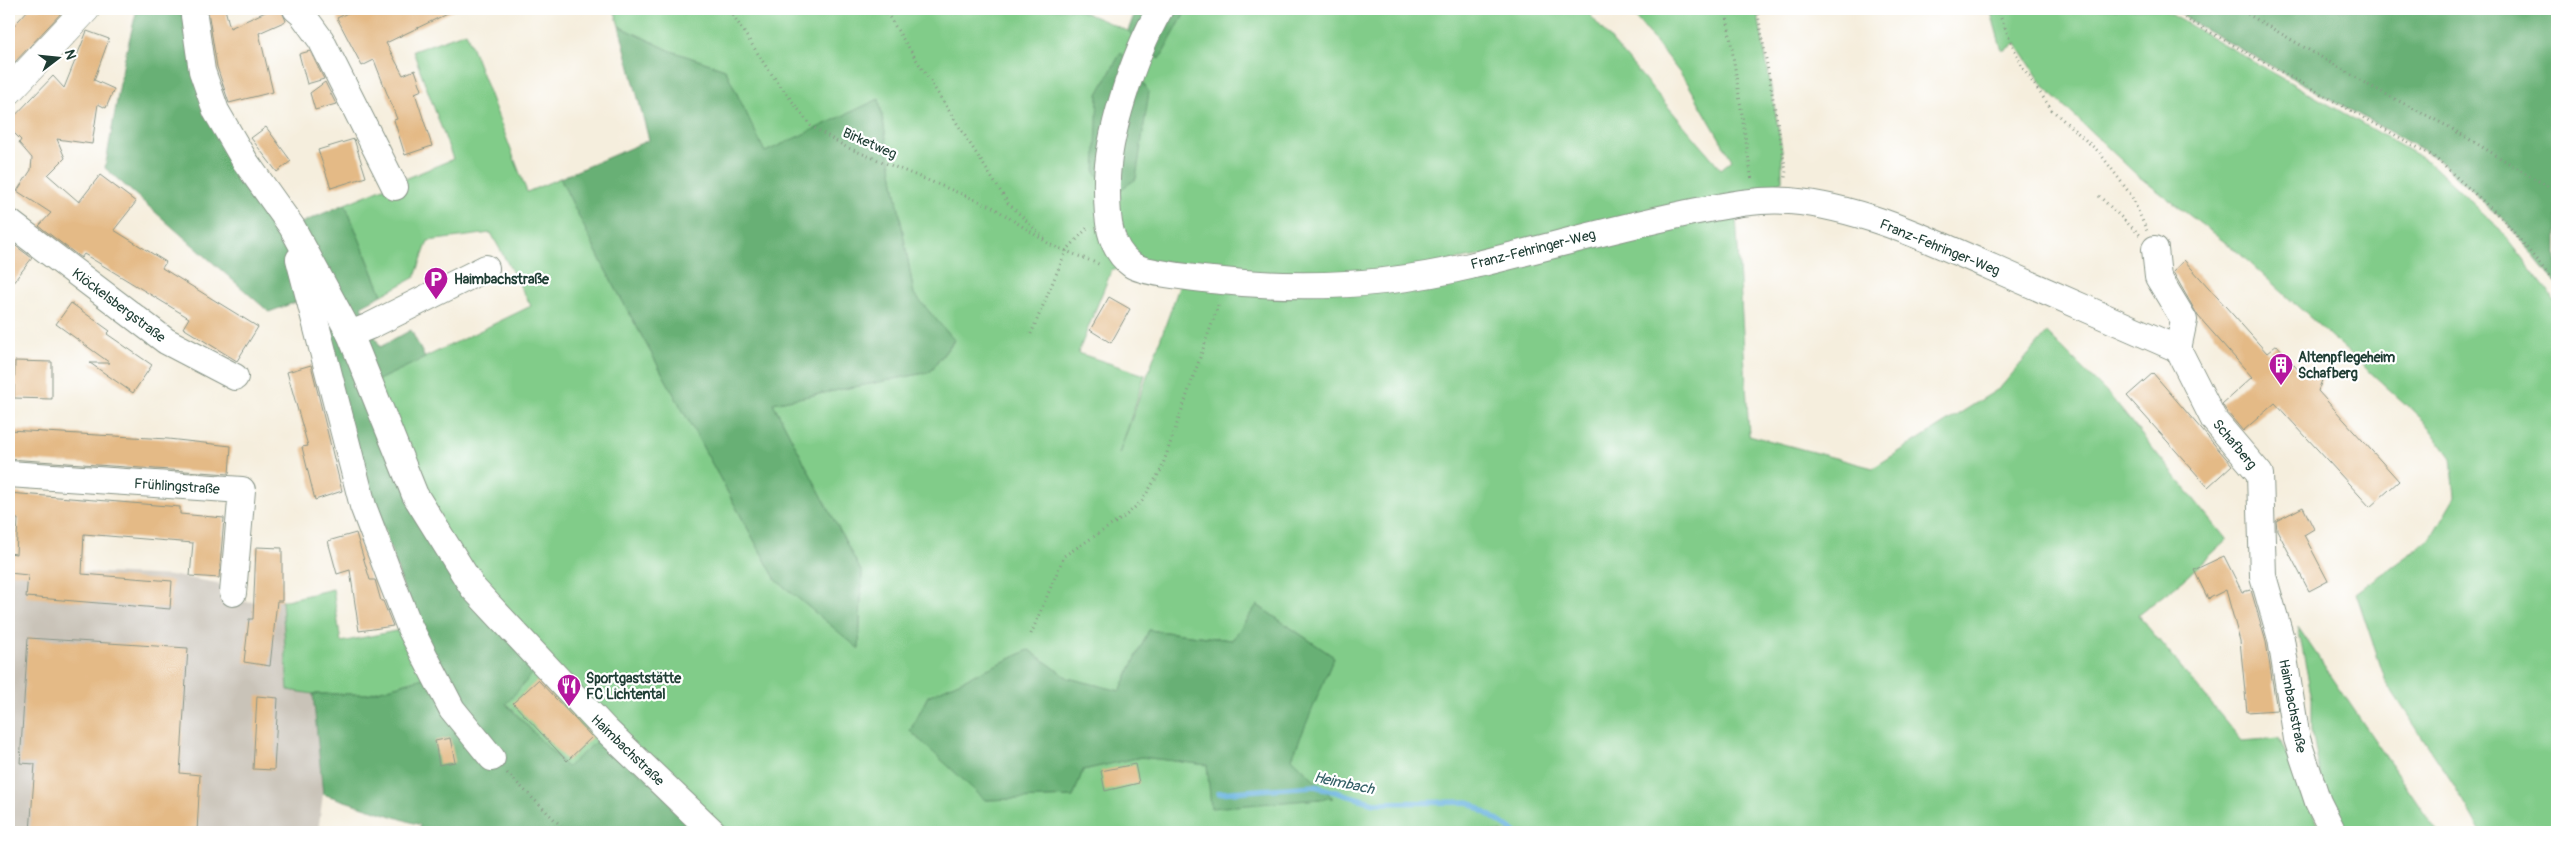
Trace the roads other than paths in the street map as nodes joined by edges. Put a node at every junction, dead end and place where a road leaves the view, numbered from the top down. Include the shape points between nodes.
1 (86, 9) edge
2 (193, 9) edge
3 (296, 9) edge
4 (1160, 9) edge
5 (9, 91) edge
6 (395, 187) dead end
7 (9, 222) edge
8 (292, 227) junction
9 (2155, 249) road end
10 (486, 268) dead end
11 (350, 334) junction
12 (2178, 349) junction
13 (235, 377) dead end
14 (9, 474) edge
15 (2263, 576) joint
16 (233, 593) dead end
17 (492, 758) road end
18 (713, 832) edge
19 (2332, 832) edge

1 - 5 main road
2 - 8 street, Haimbachstraße via 202,72 216,111 245,161
3 - 6 street via 321,40
4 - 12 street, Franz-Fehringer-Weg via 1149,28 1117,117 1106,169 1108,222 1116,248 1133,266 1192,278 1262,285 1317,285 1420,276 1616,228 1754,200 1793,201 1857,214 1929,240
7 - 13 street, Klöckelsbergstraße via 166,341
8 - 11 street, Haimbachstraße
8 - 17 street, Haimbachstraße via 363,506 410,628 452,709
9 - 12 street via 2158,277 2184,320
10 - 11 street
11 - 18 street, Haimbachstraße via 414,495 473,588 606,730
12 - 15 street, Schafberg via 2214,420 2260,474
14 - 16 street, Frühlingstraße via 242,490
15 - 19 street, Haimbachstraße via 2281,639 2297,739 2318,802

